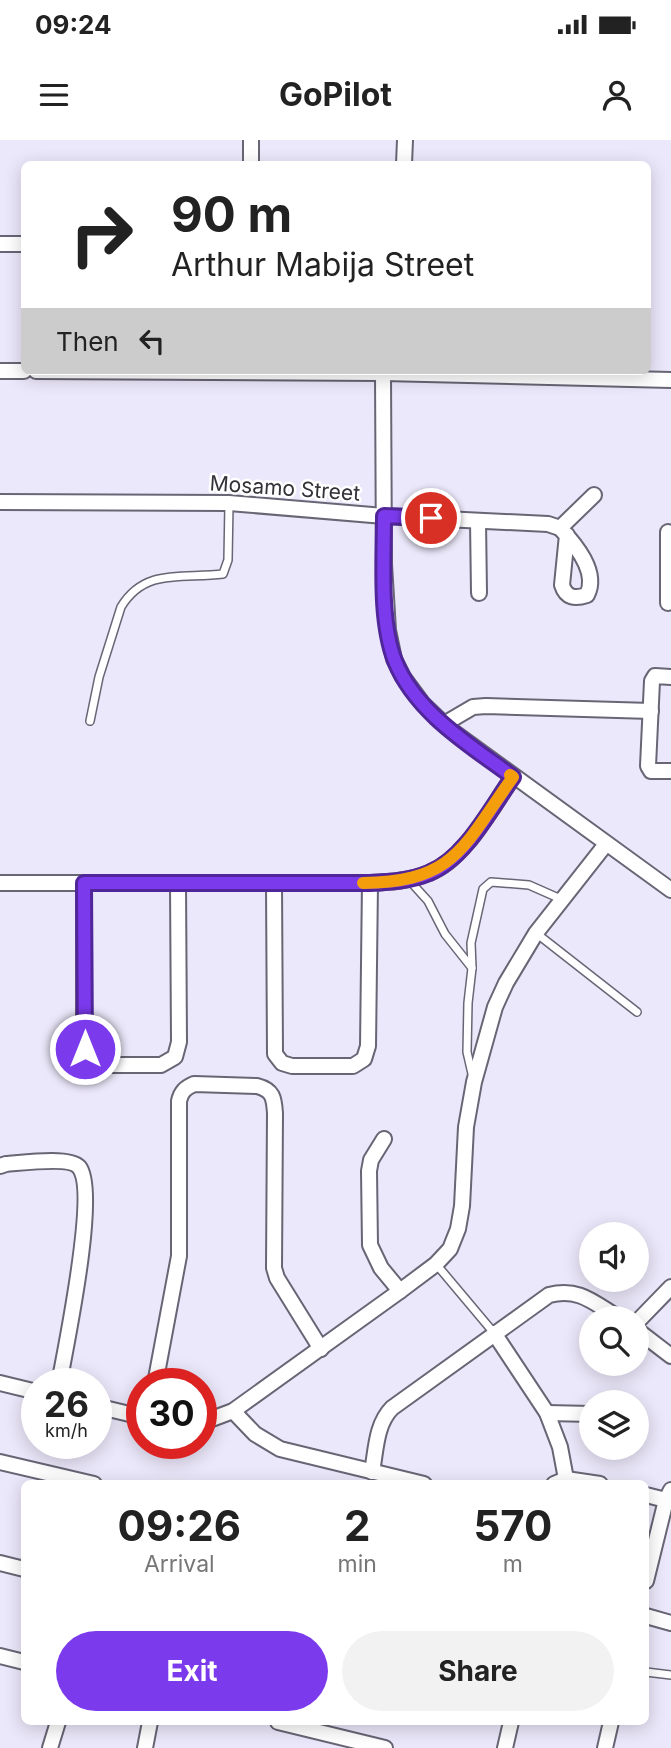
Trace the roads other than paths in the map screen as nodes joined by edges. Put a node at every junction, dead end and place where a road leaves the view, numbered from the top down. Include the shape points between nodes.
1 (251, 140) edge
2 (405, 140) edge
3 (251, 161) edge
4 (404, 161) edge
5 (0, 244) edge
6 (21, 244) edge
7 (0, 371) edge
8 (21, 371) edge
9 (383, 375) edge
10 (624, 375) edge
11 (671, 380) edge
12 (594, 495) dead end
13 (0, 502) edge
14 (229, 503) junction
15 (384, 516) junction
16 (478, 521) junction
17 (668, 532) dead end
18 (669, 566) edge
19 (479, 593) dead end
20 (668, 603) dead end
21 (671, 677) edge
22 (651, 711) junction
23 (90, 721) dead end
24 (444, 724) junction
25 (671, 771) edge
26 (513, 777) junction
27 (606, 844) junction
28 (408, 879) junction
29 (0, 883) edge
30 (84, 883) junction
31 (178, 883) junction
32 (274, 883) junction
33 (370, 883) junction
34 (671, 890) edge
35 (563, 900) junction
36 (536, 933) junction
37 (472, 968) junction
38 (637, 1012) dead end
39 (474, 1082) junction
40 (384, 1139) dead end
41 (0, 1166) edge
42 (436, 1264) junction
43 (671, 1287) edge
44 (400, 1292) junction
45 (599, 1306) edge
46 (649, 1310) edge
47 (494, 1333) junction
48 (649, 1339) edge
49 (321, 1349) junction
50 (671, 1356) edge
51 (62, 1368) edge
52 (158, 1368) edge
53 (0, 1383) edge
54 (21, 1388) edge
55 (233, 1411) junction
56 (547, 1413) junction
57 (579, 1414) edge
58 (217, 1417) edge
59 (0, 1462) edge
60 (372, 1472) junction
61 (77, 1480) edge
62 (407, 1480) edge
63 (560, 1480) edge
64 (649, 1495) edge
65 (668, 1495) edge
66 (0, 1563) edge
67 (21, 1568) edge
68 (649, 1569) edge
69 (649, 1617) edge
70 (671, 1623) edge
71 (0, 1656) edge
72 (21, 1661) edge
73 (649, 1672) edge
74 (671, 1675) edge
75 (57, 1725) edge
76 (149, 1725) edge
77 (292, 1725) edge
78 (510, 1725) edge
79 (610, 1725) edge
80 (50, 1748) edge
81 (145, 1748) edge
82 (385, 1748) edge
83 (505, 1748) edge
84 (605, 1748) edge

1 - 3 street
2 - 4 street
5 - 6 street
7 - 8 street
9 - 15 street
10 - 11 street
12 - 16 street, Mosamo Street via 564,531 548,524
13 - 14 street, Mosamo Street
14 - 15 street, Mosamo Street
14 - 23 lane via 228,560 223,574 163,577 142,585 121,607
15 - 16 street, Mosamo Street
15 - 24 street via 385,606 394,659 415,695
16 - 19 street
17 - 18 street
18 - 20 street
21 - 22 street via 653,678
22 - 24 street via 486,706 473,707
22 - 25 street via 649,769
24 - 26 street
26 - 27 street
26 - 28 street via 456,855 430,873
27 - 34 street
27 - 35 street
28 - 33 street
28 - 37 lane
29 - 30 street
30 - 31 street
30 - 31 street via 85,1049 87,1056 104,1065 161,1065 175,1057 179,1042
31 - 32 street
32 - 33 street
32 - 33 street via 275,1054 292,1066 353,1066 364,1059 369,1046
35 - 36 street
35 - 37 lane via 529,885 486,884 471,943
36 - 38 lane
36 - 39 street via 495,1007
37 - 39 lane via 467,1052
39 - 42 street via 458,1229 450,1249
40 - 44 street via 369,1171 370,1245
41 - 51 street via 72,1162 83,1174 79,1273
42 - 44 street
42 - 47 lane
43 - 46 street
44 - 49 street
45 - 47 street via 576,1292 559,1292
47 - 56 street
47 - 60 street via 386,1414
48 - 50 street
49 - 52 street via 274,1268 272,1094 257,1086 194,1084 181,1093 179,1101 179,1256
49 - 55 street
53 - 54 street
55 - 58 street
55 - 60 street via 255,1434 280,1449
56 - 57 street
56 - 63 street via 560,1447
59 - 61 street
60 - 62 street
64 - 65 street
65 - 68 street
66 - 67 street
69 - 70 street
71 - 72 street
73 - 74 lane
75 - 80 street
76 - 81 street
77 - 82 street
78 - 83 street
79 - 84 street

